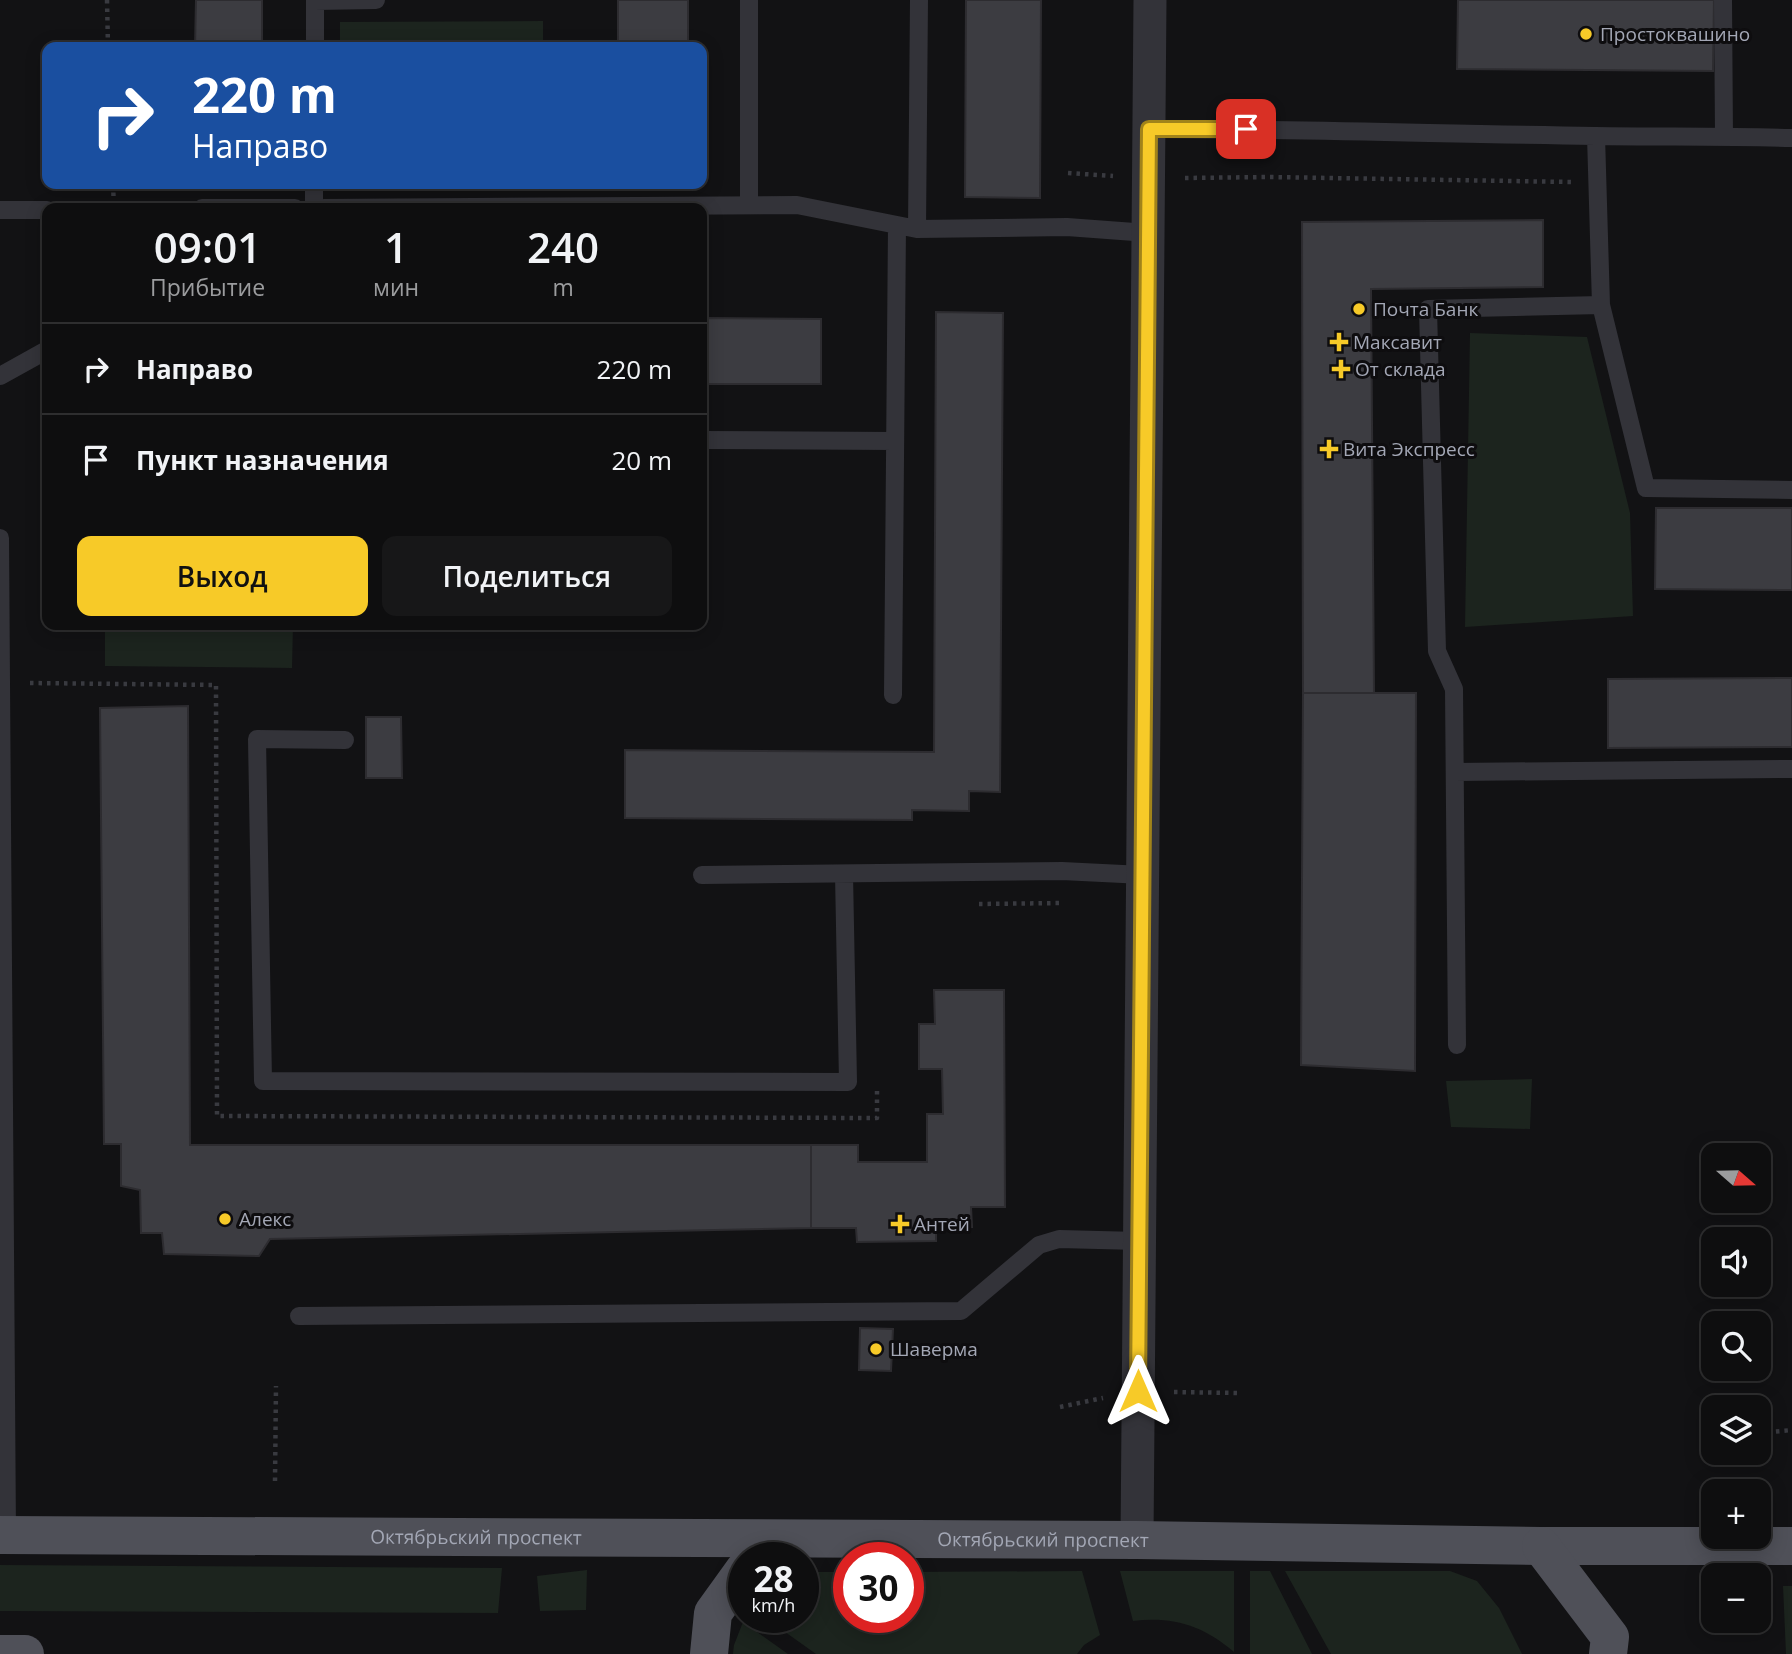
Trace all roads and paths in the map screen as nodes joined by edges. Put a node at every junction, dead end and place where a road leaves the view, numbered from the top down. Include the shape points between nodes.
1 (107, 0) edge
2 (315, 0) edge
3 (376, 0) edge
4 (748, 0) edge
5 (919, 0) edge
6 (1150, 0) edge
7 (1723, 0) edge
8 (108, 42) edge
9 (314, 42) edge
10 (1149, 129) junction
11 (1595, 136) junction
12 (1724, 136) junction
13 (1792, 138) edge
14 (1068, 173) dead end
15 (1149, 178) junction
16 (1597, 182) junction
17 (707, 205) edge
18 (749, 205) junction
19 (42, 209) edge
20 (0, 210) edge
21 (897, 225) junction
22 (917, 229) junction
23 (1148, 233) junction
24 (1601, 305) junction
25 (42, 353) edge
26 (0, 376) edge
27 (707, 440) edge
28 (895, 441) junction
29 (1792, 490) edge
30 (0, 538) edge
31 (20, 683) dead end
32 (893, 695) dead end
33 (345, 740) dead end
34 (1792, 769) edge
35 (1455, 772) junction
36 (844, 874) junction
37 (702, 875) dead end
38 (1143, 875) junction
39 (968, 904) dead end
40 (1062, 904) dead end
41 (1457, 1045) dead end
42 (877, 1078) dead end
43 (2, 1088) edge
44 (1139, 1241) junction
45 (299, 1316) dead end
46 (3, 1353) edge
47 (276, 1386) dead end
48 (1792, 1430) edge
49 (1771, 1432) edge
50 (275, 1480) dead end
51 (3, 1535) edge
52 (1137, 1541) junction
53 (1792, 1545) edge
54 (1541, 1546) junction
55 (728, 1547) edge
56 (819, 1547) edge
57 (728, 1592) edge
58 (0, 1654) edge
59 (25, 1654) edge
60 (709, 1654) edge
61 (1608, 1654) edge

1 - 8 path
2 - 3 lane
2 - 9 lane
4 - 18 lane
5 - 22 lane
6 - 10 street
7 - 12 lane
10 - 11 lane
10 - 15 street
11 - 12 lane
11 - 16 lane
12 - 13 lane
14 - 15 path
15 - 16 path
15 - 23 street
16 - 24 lane
17 - 18 lane
18 - 21 lane via 797,205
19 - 20 lane
21 - 22 lane
21 - 28 lane
22 - 23 lane via 1067,227
23 - 38 street
24 - 29 lane via 1646,488
24 - 35 lane via 1428,309 1437,651 1454,689
25 - 26 lane
27 - 28 lane
28 - 32 lane
30 - 43 lane
31 - 42 path via 216,685 217,1116 877,1118
33 - 36 lane via 257,739 263,1081 848,1082
34 - 35 lane
35 - 41 lane
36 - 37 lane
36 - 38 lane via 1062,871
38 - 44 street
39 - 40 path
43 - 46 lane
44 - 45 lane via 1059,1239 1039,1245 961,1311
44 - 52 street
46 - 51 lane
47 - 50 path
48 - 49 path
51 - 55 main road, Октябрьский проспект
52 - 54 main road, Октябрьский проспект
52 - 56 main road, Октябрьский проспект
53 - 54 main road, Октябрьский проспект
54 - 61 main road via 1610,1637
57 - 60 main road via 713,1613
58 - 59 main road

